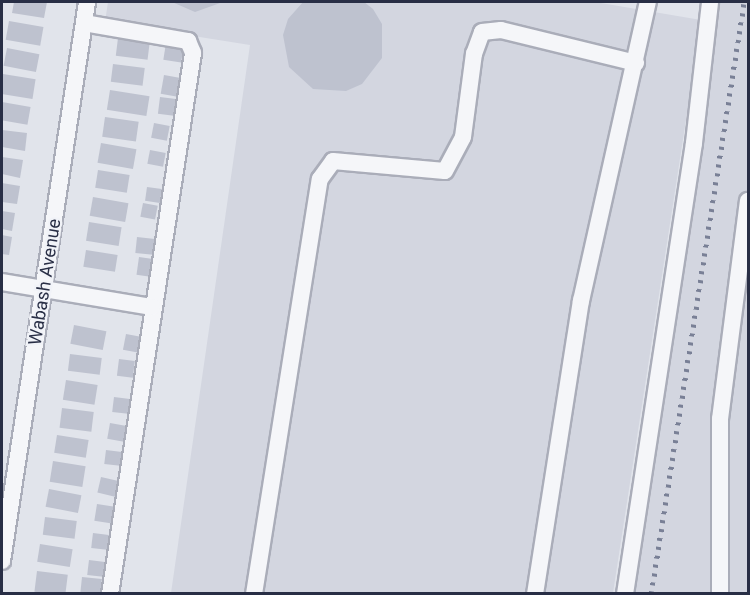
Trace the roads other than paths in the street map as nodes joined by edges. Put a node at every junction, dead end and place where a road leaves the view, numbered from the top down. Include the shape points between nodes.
1 (87, 2) edge
2 (648, 2) edge
3 (710, 2) edge
4 (84, 23) junction
5 (636, 63) junction
6 (748, 201) edge
7 (2, 282) edge
8 (44, 289) junction
9 (152, 307) junction
10 (2, 561) edge
11 (110, 594) edge
12 (254, 594) edge
13 (535, 594) edge
14 (625, 594) edge
15 (720, 594) edge

1 - 4 street, Wabash Avenue
2 - 5 street
3 - 14 street via 694,143
4 - 8 street, Wabash Avenue
4 - 9 street via 188,41 193,53
5 - 12 street via 501,30 482,32 474,54 463,137 445,171 333,161 320,179
5 - 13 street via 581,301
6 - 15 street via 720,419
7 - 8 street
8 - 9 street
8 - 10 street, Wabash Avenue
9 - 11 street

